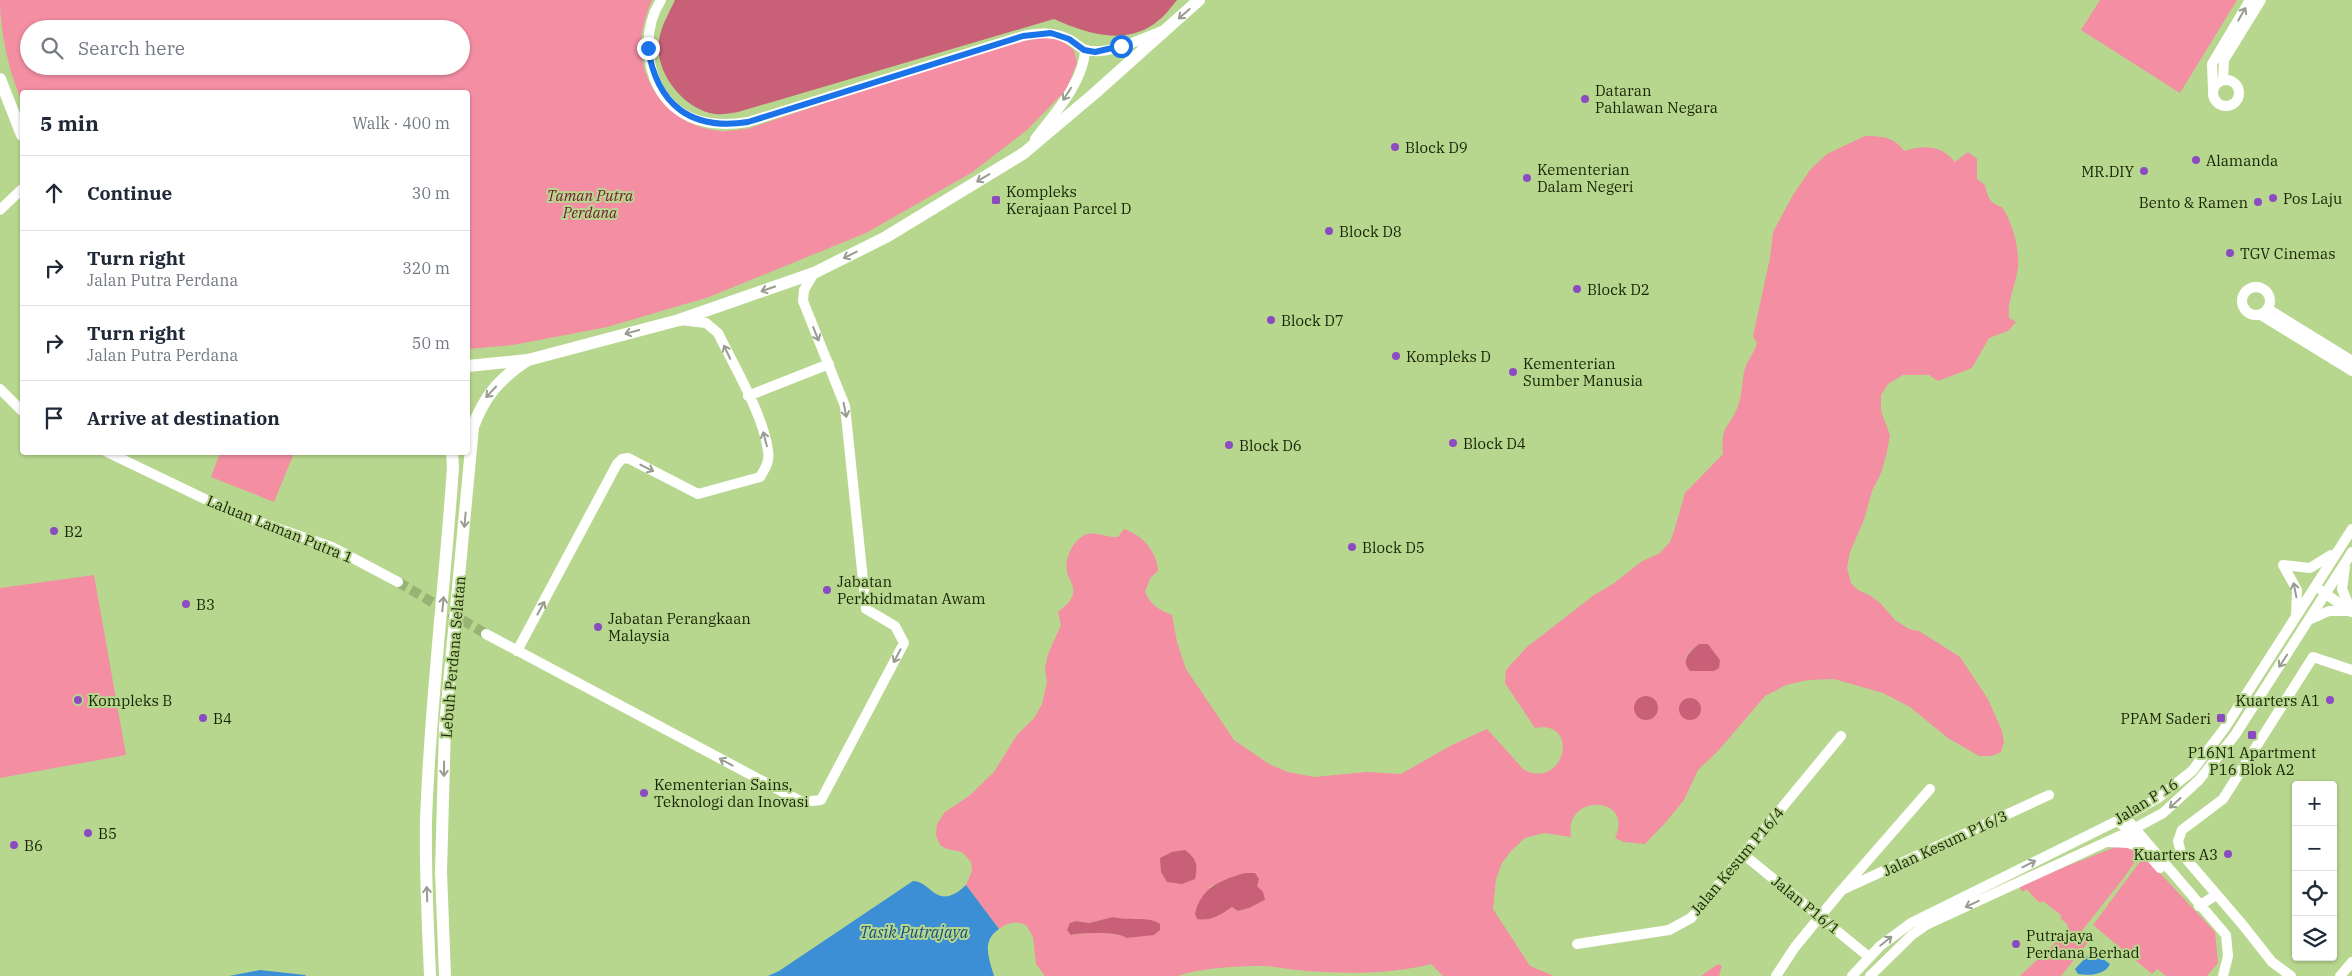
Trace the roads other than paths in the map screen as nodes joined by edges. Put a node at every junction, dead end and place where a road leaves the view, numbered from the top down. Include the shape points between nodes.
1 (661, 0) edge
2 (1199, 0) edge
3 (2250, 0) edge
4 (2261, 0) edge
5 (1168, 28) junction
6 (1084, 50) junction
7 (0, 79) edge
8 (2223, 80) junction
9 (2213, 90) junction
10 (20, 131) edge
11 (1024, 153) junction
12 (20, 191) edge
13 (0, 210) edge
14 (814, 273) junction
15 (679, 320) junction
16 (528, 360) junction
17 (2352, 361) edge
18 (828, 364) junction
19 (470, 366) edge
20 (2352, 371) edge
21 (0, 389) edge
22 (748, 396) junction
23 (20, 409) edge
24 (113, 455) edge
25 (452, 455) edge
26 (2352, 529) edge
27 (2337, 550) junction
28 (2352, 552) edge
29 (2345, 563) junction
30 (398, 582) tunnel mouth
31 (2315, 586) junction
32 (2326, 594) junction
33 (2351, 612) edge
34 (2296, 617) junction
35 (2310, 620) junction
36 (486, 634) tunnel mouth
37 (517, 651) junction
38 (2352, 670) edge
39 (1841, 736) dead end
40 (1930, 789) dead end
41 (2049, 795) dead end
42 (2159, 816) junction
43 (2121, 818) junction
44 (2131, 831) junction
45 (2106, 842) junction
46 (2145, 847) junction
47 (1743, 854) junction
48 (1841, 891) junction
49 (2216, 894) junction
50 (2199, 906) junction
51 (1820, 916) junction
52 (1577, 944) dead end
53 (1869, 957) junction
54 (2352, 962) edge
55 (430, 976) edge
56 (445, 976) edge
57 (1776, 976) edge
58 (1852, 976) edge
59 (1870, 976) edge
60 (2222, 976) edge
61 (2291, 976) edge
62 (2340, 976) edge

1 - 6 street via 655,10 648,48 650,64 663,94 688,116 727,126 1023,36 1051,33 1069,39
2 -> 5 main road
9 -> 3 street via 2212,64
4 - 8 street via 2224,60
5 - 6 street via 1107,50
5 - 11 main road
6 -> 11 street via 1084,59 1069,90
7 - 10 main road
8 - 9 street
8 - 9 street via 2230,80 2239,89 2236,101 2232,105 2220,105
11 -> 14 main road via 886,237
12 - 13 street
14 -> 15 main road
14 -> 18 street via 804,290 803,301
15 -> 16 main road
22 -> 15 street via 718,333 706,324
16 - 19 main road
16 -> 56 main road, Lebuh Perdana Selatan via 485,398 474,427 445,726 441,872
17 - 20 street via 2264,312
18 - 22 street
18 -> 37 street via 845,406 866,609 895,626 904,643 821,800 802,802
21 - 23 street
37 -> 22 street via 622,459 628,458 698,494 760,477 767,466 769,452 759,416
24 - 30 street, Laluan Laman Putra 1 via 236,514 332,547
55 -> 25 main road, Lebuh Perdana Selatan via 426,821
26 - 27 street, Jalan P 16
27 - 31 street, Jalan P 16
34 -> 27 street via 2297,590 2284,565 2310,568
28 - 29 street, Jalan P 16
29 - 32 street, Jalan P 16
29 - 33 street via 2342,588
31 - 32 street
31 - 34 street, Jalan P 16
32 - 33 street
32 - 35 street, Jalan P 16
33 - 35 street via 2328,611
34 - 43 street, Jalan P 16 via 2224,729 2192,771 2158,798
35 -> 42 street, Jalan P 16 via 2235,735 2199,780
36 - 37 street
38 - 49 street via 2314,657 2223,799 2182,830 2178,841 2181,853
39 - 47 street, Jalan Kesum P16/4
40 - 48 street, Jalan Kesum P16/3
41 - 48 street, Jalan Kesum P16/3
42 - 44 street, Jalan P 16
42 - 46 street via 2151,827
43 - 44 street
53 -> 43 street, Jalan P 16 via 1912,923
44 - 45 street, Jalan P 16
44 - 46 street
45 - 46 street
45 -> 59 street, Jalan P 16 via 1926,925
46 - 50 street via 2158,867 2172,875
47 - 51 street, Jalan P16/1
47 - 52 street, Jalan Kesum P16/4 via 1691,918 1679,926
48 - 51 street, Jalan Kesum P16/3
49 - 50 street
49 - 61 street via 2272,962
50 - 60 street via 2226,935 2228,956
51 - 53 street, Jalan P16/1
51 - 57 street, Jalan Kesum P16/3
53 - 58 street, Jalan P 16
54 - 62 street

